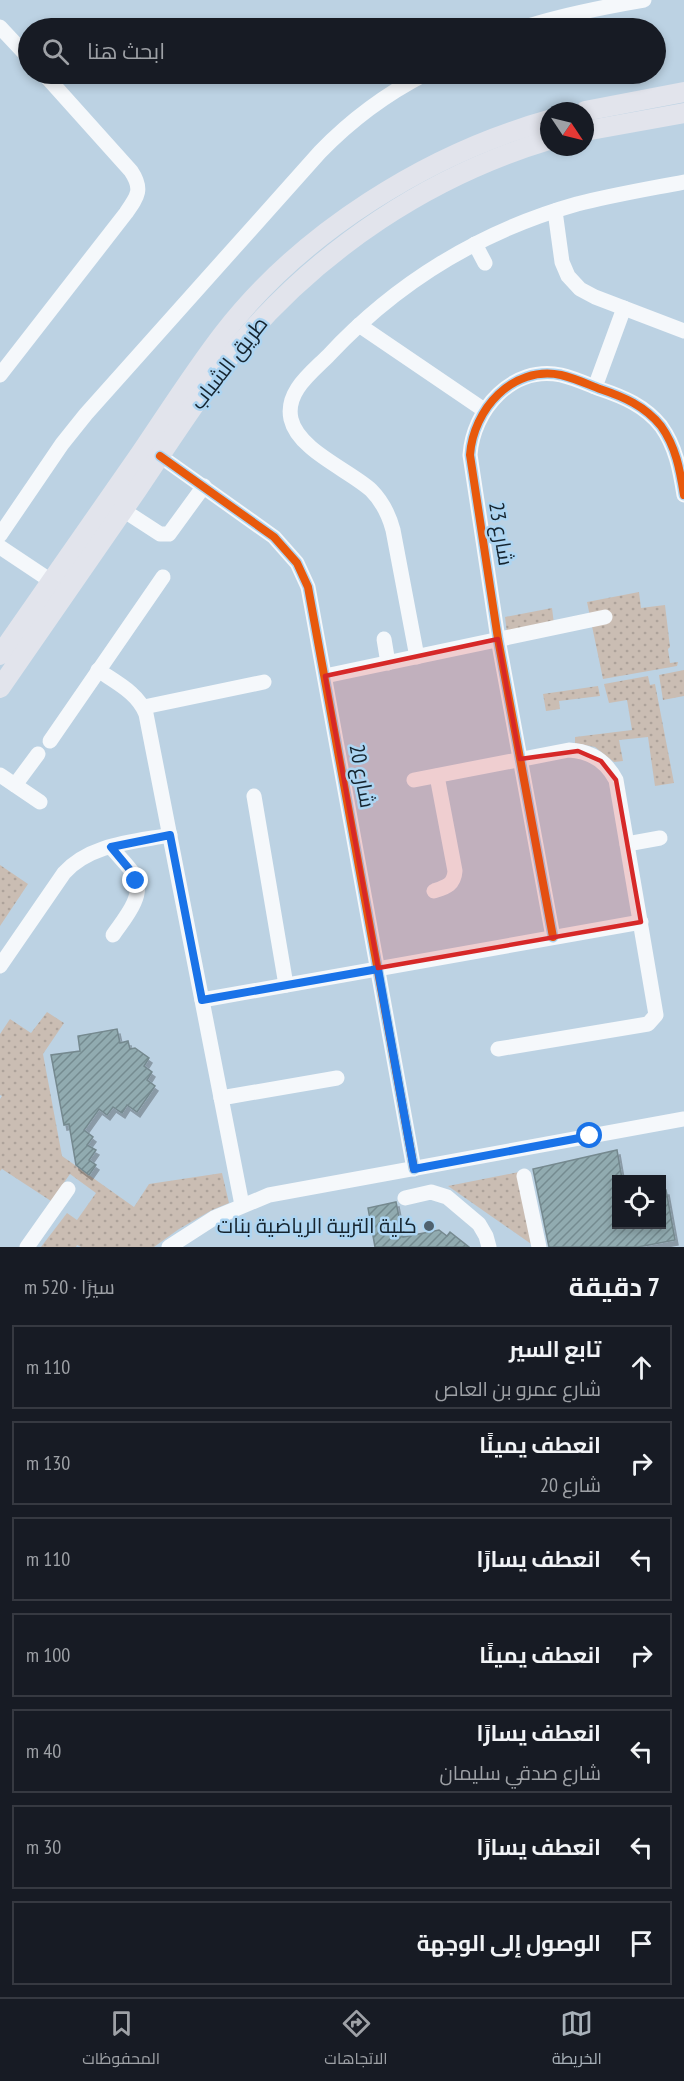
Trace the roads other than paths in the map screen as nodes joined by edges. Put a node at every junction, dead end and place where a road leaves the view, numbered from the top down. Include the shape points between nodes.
1 (644, 0) edge
2 (558, 18) edge
3 (0, 27) edge
4 (18, 46) edge
5 (53, 84) edge
6 (409, 84) edge
7 (684, 92) edge
8 (594, 109) edge
9 (684, 113) edge
10 (540, 123) edge
11 (594, 129) edge
12 (540, 143) edge
13 (684, 182) edge
14 (555, 211) junction
15 (475, 244) junction
16 (485, 263) dead end
17 (624, 308) junction
18 (359, 325) junction
19 (684, 331) edge
20 (0, 375) edge
21 (595, 387) junction
22 (484, 410) junction
23 (160, 456) junction
24 (204, 486) junction
25 (684, 495) edge
26 (123, 510) junction
27 (0, 535) edge
28 (0, 548) edge
29 (163, 577) dead end
30 (51, 581) junction
31 (605, 617) dead end
32 (384, 639) dead end
33 (498, 639) junction
34 (0, 655) edge
35 (417, 657) junction
36 (388, 663) junction
37 (98, 670) junction
38 (325, 676) junction
39 (264, 682) dead end
40 (0, 687) edge
41 (144, 707) junction
42 (50, 741) dead end
43 (38, 754) dead end
44 (520, 759) junction
45 (0, 775) edge
46 (437, 776) junction
47 (414, 780) dead end
48 (15, 785) junction
49 (254, 796) dead end
50 (40, 802) dead end
51 (170, 835) junction
52 (660, 838) dead end
53 (627, 844) junction
54 (111, 847) junction
55 (434, 891) dead end
56 (641, 922) junction
57 (114, 936) dead end
58 (553, 937) junction
59 (0, 966) edge
60 (378, 969) junction
61 (286, 985) junction
62 (202, 1000) junction
63 (498, 1049) dead end
64 (337, 1078) dead end
65 (221, 1098) junction
66 (684, 1119) edge
67 (420, 1167) junction
68 (524, 1176) dead end
69 (68, 1189) dead end
70 (431, 1192) junction
71 (405, 1197) dead end
72 (242, 1205) junction
73 (174, 1245) edge
74 (27, 1247) edge
75 (489, 1247) edge
76 (539, 1247) edge

1 - 2 street
3 - 4 street
5 - 20 street via 131,171 138,181 138,193
6 - 27 street via 365,111 320,152 86,414
7 - 8 main road
9 - 11 main road
10 - 30 main road, طريق الشباب via 483,143 410,178 344,220 292,262 224,333
12 - 23 main road, طريق الشباب via 437,186 334,252 285,296 239,346
13 - 14 street
14 - 15 street
14 - 17 street via 562,262 568,276 587,293
15 - 16 street
15 - 18 street via 416,279
17 - 19 street
17 - 21 street
18 - 22 street
18 - 35 street via 298,387 290,406 291,421 301,439 371,490 387,513
21 - 22 street, شارع 23 via 561,375 532,377 504,389
21 - 25 street, شارع 23 via 638,405 661,427 675,453
22 - 33 street, شارع 23 via 473,433 470,455
23 - 24 street, شارع 20
23 - 26 main road, طريق الشباب
24 - 26 street via 169,534 160,534
24 - 38 street, شارع 20 via 274,537 297,563 312,600
26 - 40 main road, طريق الشباب
28 - 30 street
29 - 37 street
30 - 34 main road, طريق الشباب
31 - 33 street
32 - 36 street
33 - 35 street
33 - 44 street, شارع 23
35 - 36 street
36 - 38 street
37 - 41 street via 134,695
37 - 42 street
38 - 60 street, شارع 20
39 - 41 street
41 - 51 street
43 - 48 street
44 - 46 street
44 - 53 street via 569,750 601,761 616,780
44 - 58 street, شارع 23
45 - 48 street
46 - 47 street
46 - 55 street via 455,871 448,886
48 - 50 street
49 - 61 street
51 - 54 street
51 - 62 street
52 - 53 street
53 - 56 street
54 - 57 street via 135,876 137,886 136,900
54 - 59 street via 91,852 73,863
56 - 58 street
56 - 63 street via 656,1007 652,1022
58 - 60 street
60 - 61 street
60 - 67 street, شارع 20
61 - 62 street
62 - 65 street
64 - 65 street
65 - 72 street
66 - 67 street
67 - 70 street, شارع 20
67 - 72 street via 268,1195
68 - 76 street
69 - 74 street
70 - 71 street
70 - 75 street via 447,1197 475,1219
72 - 73 street via 213,1218

